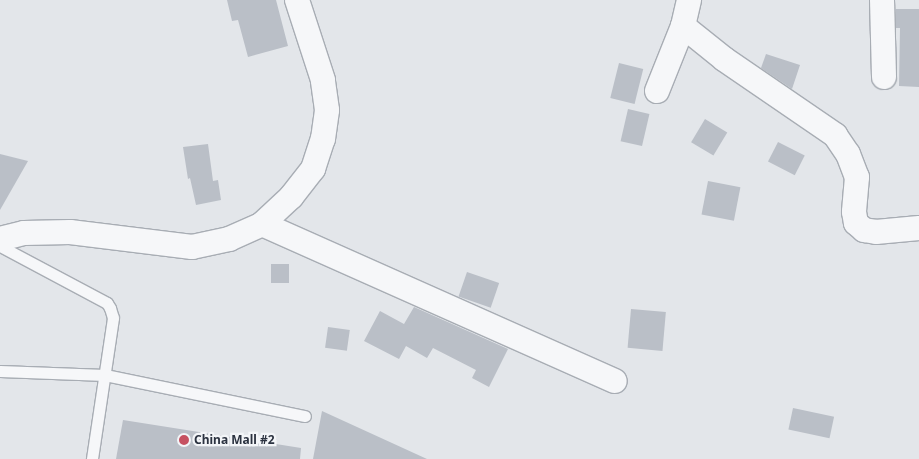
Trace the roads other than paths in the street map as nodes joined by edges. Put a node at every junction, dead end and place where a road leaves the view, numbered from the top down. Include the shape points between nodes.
1 (690, 0) edge
2 (882, 0) edge
3 (303, 1) edge
4 (683, 26) junction
5 (884, 77) dead end
6 (657, 91) dead end
7 (262, 224) junction
8 (919, 228) edge
9 (0, 239) edge
10 (0, 246) edge
11 (0, 371) edge
12 (105, 375) junction
13 (616, 381) dead end
14 (305, 416) dead end
15 (92, 459) edge

1 - 4 street
2 - 5 street
3 - 7 street via 327,110 324,139 313,169 291,197
4 - 6 street
4 - 8 street via 724,59 835,135 848,154 857,177 854,212 856,223 864,230
7 - 9 street via 229,239 192,247 70,232 24,233
7 - 13 street
10 - 12 lane via 107,303 113,318
11 - 12 lane
12 - 14 lane
12 - 15 lane

